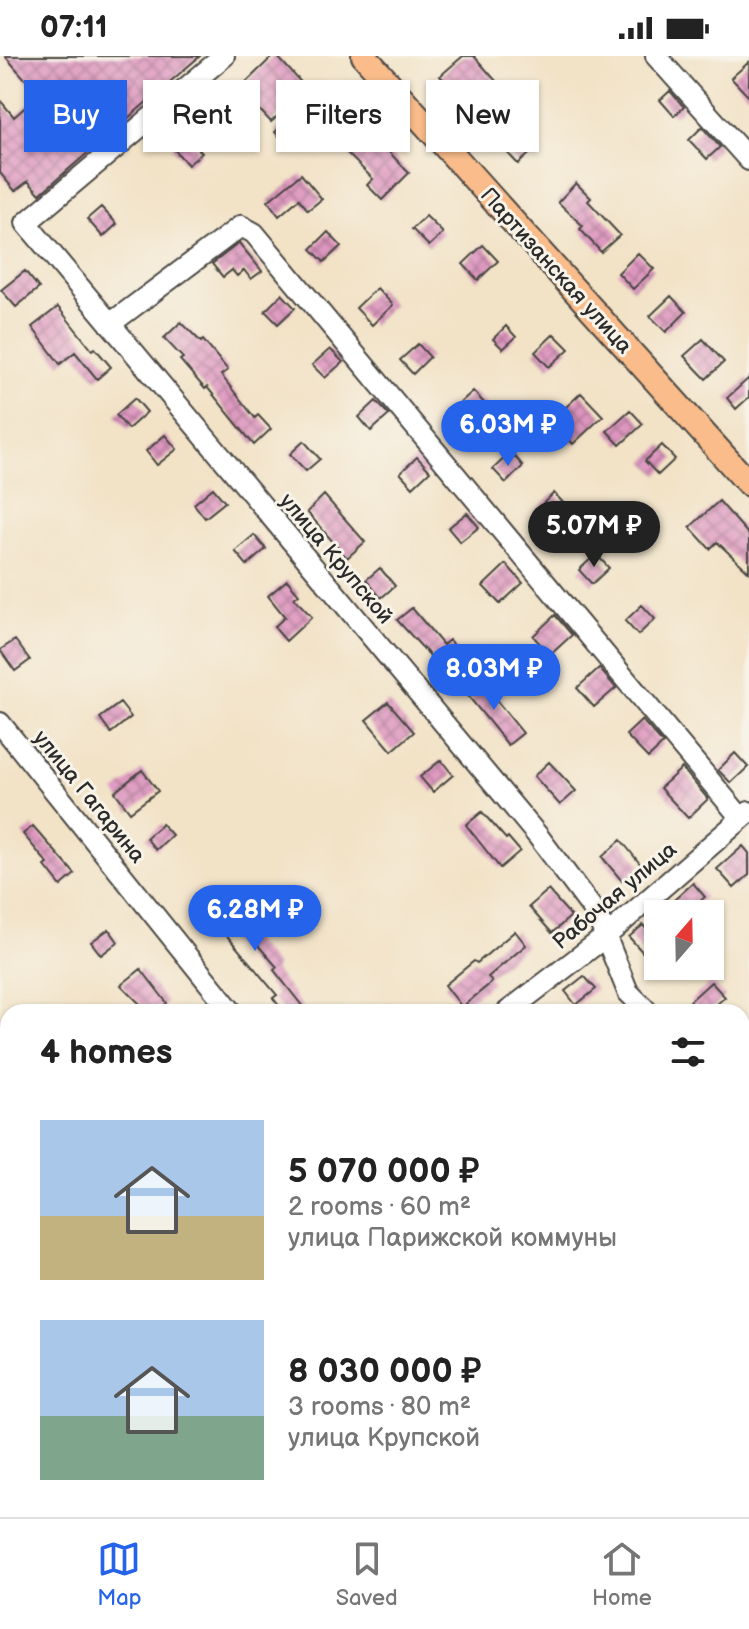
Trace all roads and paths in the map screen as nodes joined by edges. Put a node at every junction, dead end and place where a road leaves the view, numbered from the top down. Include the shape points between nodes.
1 (224, 56) edge
2 (364, 56) edge
3 (656, 56) edge
4 (749, 160) edge
5 (110, 324) junction
6 (749, 484) edge
7 (0, 723) edge
8 (745, 815) edge
9 (605, 937) junction
10 (226, 1004) edge
11 (517, 1004) edge
12 (640, 1004) edge

1 - 5 street, улица Крупской via 26,223
2 - 6 main road, Партизанская улица
3 - 4 street
5 - 8 street via 241,226 254,233
5 - 9 street, улица Крупской via 538,836 586,898
7 - 10 street, улица Гагарина
8 - 9 street, Рабочая улица
9 - 11 street, Рабочая улица
9 - 12 street, улица Крупской via 628,992

